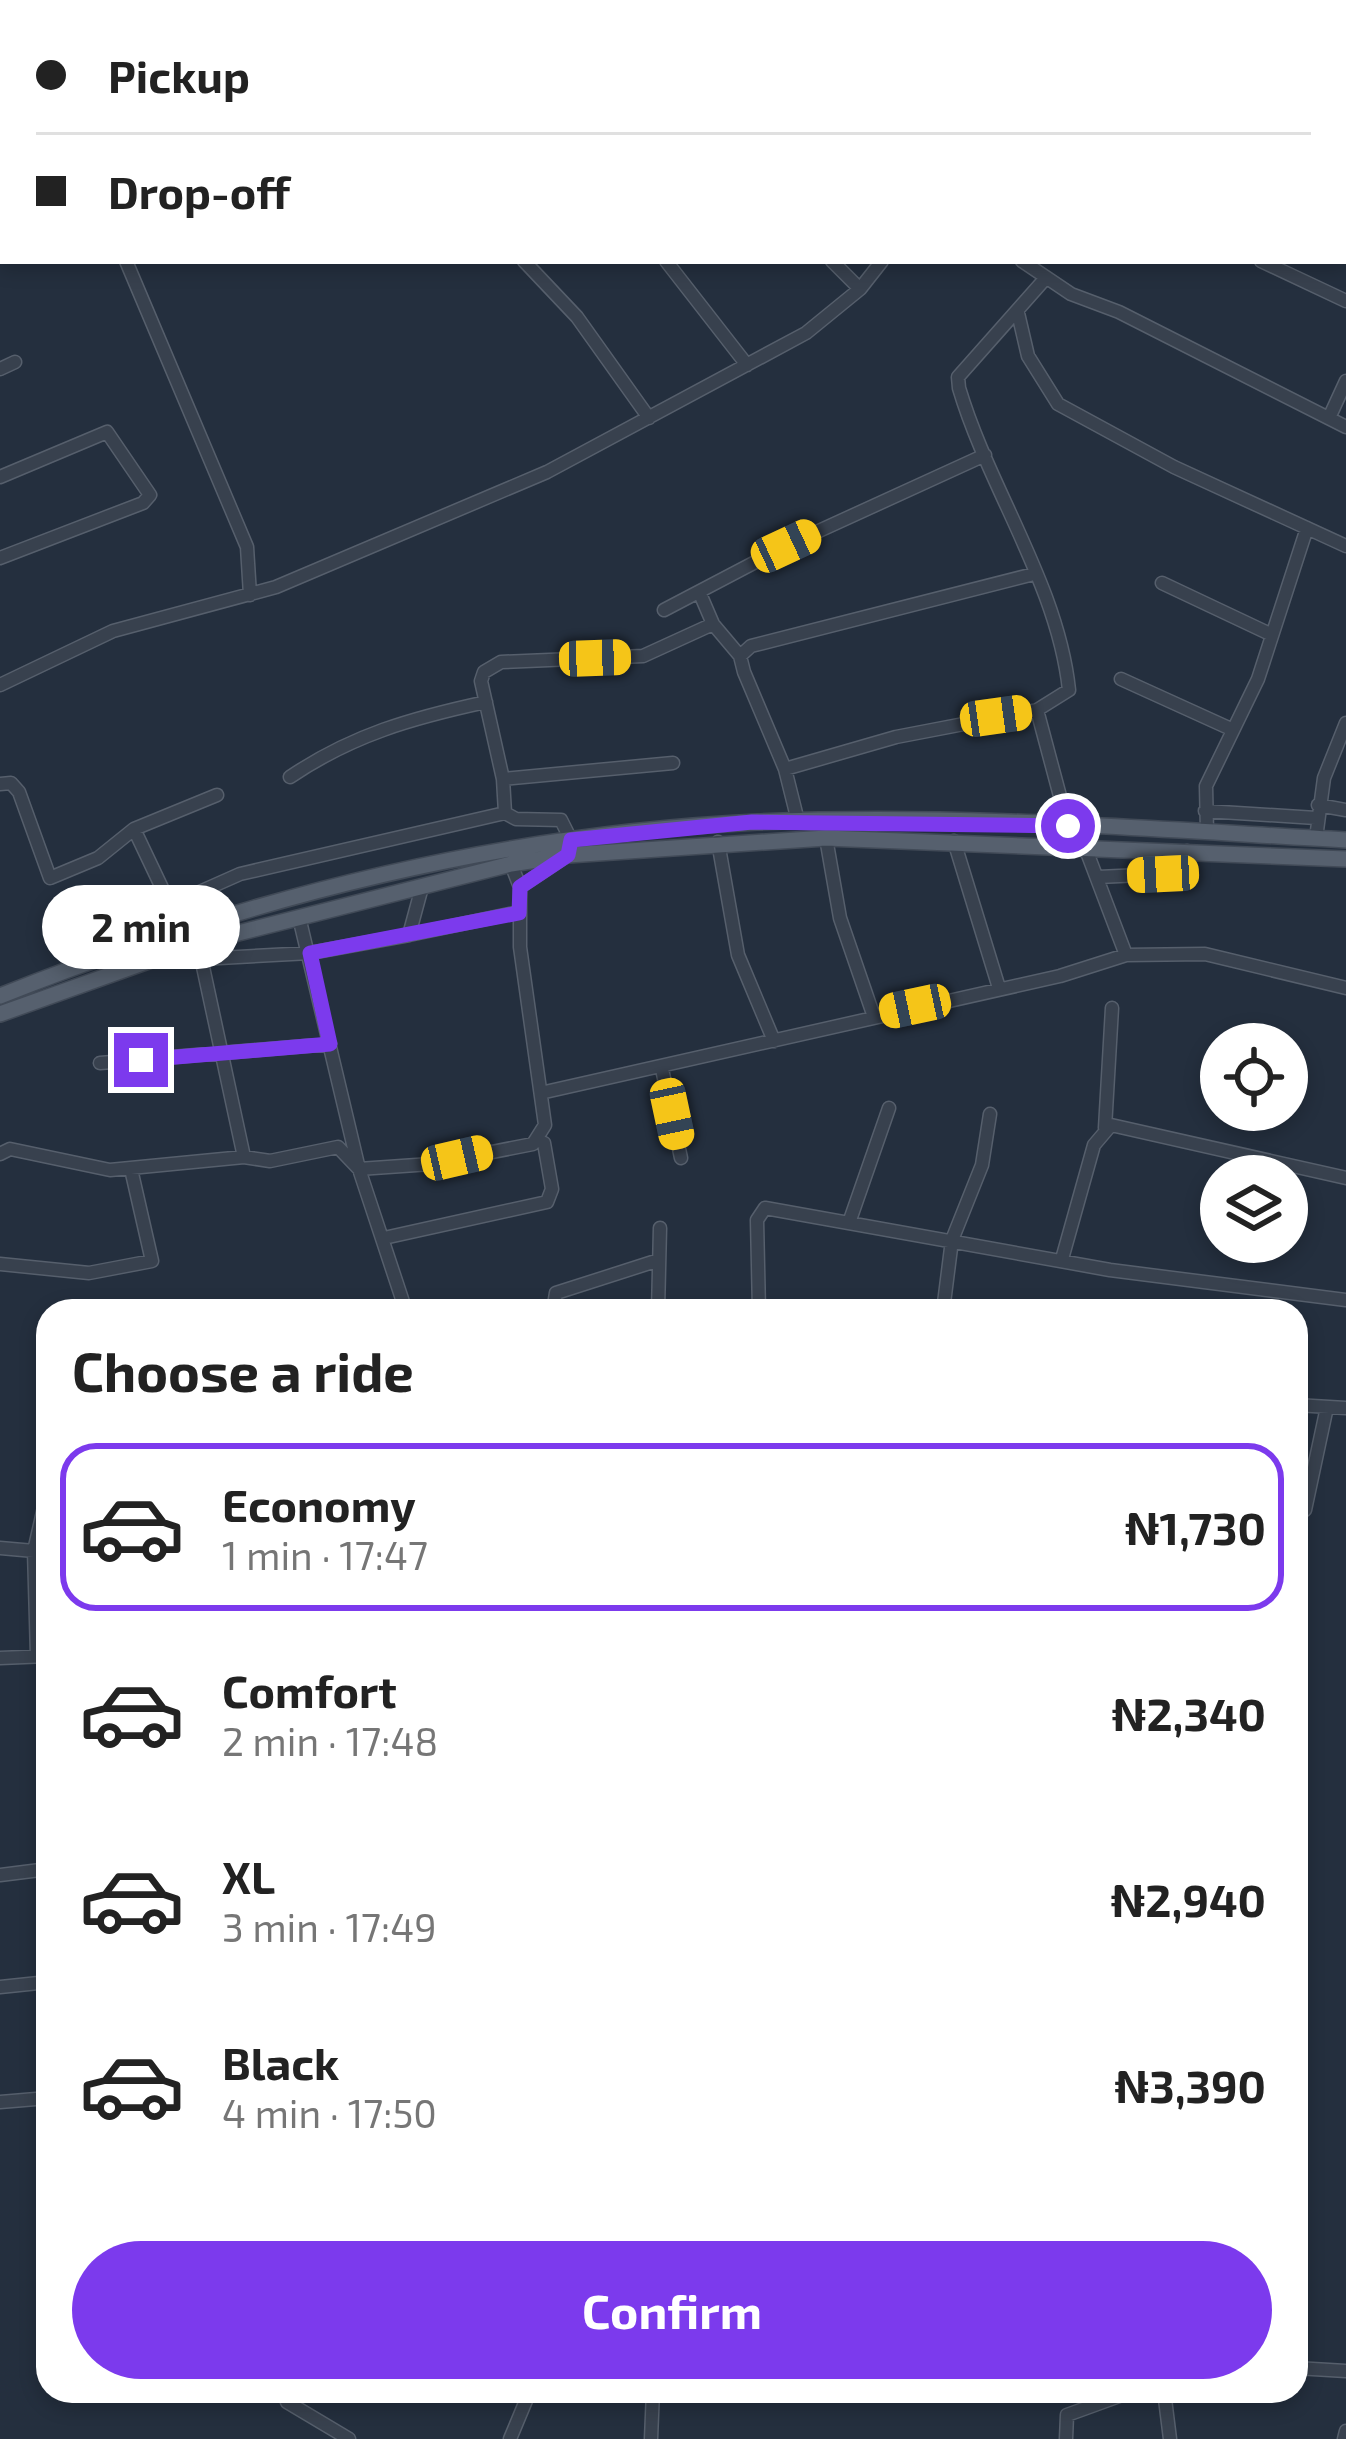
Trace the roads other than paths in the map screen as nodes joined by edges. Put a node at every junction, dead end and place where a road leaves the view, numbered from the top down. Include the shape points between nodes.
1 (127, 264) edge
2 (527, 264) edge
3 (668, 264) edge
4 (835, 264) edge
5 (881, 264) edge
6 (1025, 264) edge
7 (1286, 267) edge
8 (1044, 280) junction
9 (860, 289) junction
10 (1346, 301) edge
11 (1018, 313) junction
12 (15, 362) dead end
13 (747, 365) junction
14 (0, 369) edge
15 (1346, 381) edge
16 (649, 418) junction
17 (1329, 418) junction
18 (1346, 427) edge
19 (985, 454) junction
20 (0, 477) edge
21 (1307, 528) junction
22 (1346, 546) edge
23 (0, 557) edge
24 (1034, 574) junction
25 (1162, 583) dead end
26 (250, 595) junction
27 (701, 596) junction
28 (664, 610) dead end
29 (713, 624) junction
30 (1270, 634) junction
31 (740, 656) junction
32 (1121, 679) dead end
33 (0, 685) edge
34 (486, 702) junction
35 (1037, 710) junction
36 (1346, 723) edge
37 (1231, 729) junction
38 (673, 763) dead end
39 (785, 770) junction
40 (290, 777) dead end
41 (503, 779) junction
42 (0, 784) edge
43 (217, 794) dead end
44 (1346, 810) edge
45 (1205, 811) junction
46 (1317, 811) junction
47 (505, 813) junction
48 (798, 821) junction
49 (1068, 826) junction
50 (134, 829) junction
51 (1207, 832) junction
52 (826, 838) junction
53 (1316, 838) junction
54 (1346, 840) edge
55 (954, 841) junction
56 (718, 842) junction
57 (570, 847) junction
58 (1085, 847) junction
59 (1187, 851) junction
60 (1346, 859) edge
61 (512, 864) junction
62 (1098, 877) junction
63 (422, 887) junction
64 (520, 887) junction
65 (168, 906) junction
66 (519, 913) junction
67 (299, 917) junction
68 (172, 931) junction
69 (409, 935) junction
70 (200, 951) junction
71 (310, 953) junction
72 (1126, 955) junction
73 (999, 988) junction
74 (1346, 988) edge
75 (0, 997) edge
76 (1112, 1009) dead end
77 (0, 1014) edge
78 (873, 1014) junction
79 (774, 1041) junction
80 (330, 1044) junction
81 (221, 1057) junction
82 (100, 1063) dead end
83 (662, 1069) junction
84 (545, 1092) junction
85 (889, 1108) dead end
86 (991, 1114) dead end
87 (1105, 1128) junction
88 (538, 1141) junction
89 (0, 1154) edge
90 (244, 1157) junction
91 (681, 1158) dead end
92 (131, 1169) junction
93 (358, 1169) junction
94 (1346, 1176) edge
95 (850, 1220) junction
96 (660, 1228) dead end
97 (384, 1238) junction
98 (952, 1240) junction
99 (1062, 1259) junction
100 (659, 1260) junction
101 (0, 1264) edge
102 (402, 1299) edge
103 (555, 1299) edge
104 (658, 1299) edge
105 (759, 1299) edge
106 (945, 1299) edge
107 (1346, 1300) edge
108 (1308, 1406) edge
109 (1327, 1407) junction
110 (1346, 1408) edge
111 (1308, 1492) edge
112 (0, 1548) edge
113 (36, 1559) edge
114 (36, 1656) edge
115 (0, 1658) edge
116 (36, 1870) edge
117 (0, 1875) edge
118 (36, 1983) edge
119 (0, 1987) edge
120 (36, 2099) edge
121 (0, 2102) edge
122 (1308, 2369) edge
123 (1346, 2371) edge
124 (288, 2403) edge
125 (525, 2403) edge
126 (652, 2403) edge
127 (1100, 2403) edge
128 (1166, 2403) edge
129 (349, 2439) edge
130 (510, 2439) edge
131 (651, 2439) edge
132 (1066, 2439) edge
133 (1170, 2439) edge

1 - 26 street via 247,547
2 - 16 street via 578,317
3 - 13 street
4 - 9 street
5 - 9 street
6 - 8 street
7 - 10 street
8 - 11 street
8 - 17 street
9 - 13 street via 806,333
11 - 19 street via 958,377
11 - 21 street via 1028,356 1058,404
12 - 14 street
13 - 16 street
15 - 17 street
16 - 26 street via 547,472
17 - 18 street
19 - 24 street
19 - 27 street via 786,546
20 - 23 street via 107,432 150,495
21 - 22 street
21 - 30 street
24 - 31 street via 755,645
24 - 35 street via 1069,690
25 - 30 street
26 - 33 street via 113,631
27 - 28 street
27 - 29 street
29 - 31 street
29 - 34 street via 643,656 501,662 484,672
30 - 37 street
31 - 39 street
32 - 37 street
34 - 40 street via 382,726
34 - 41 street
35 - 39 street via 912,733
35 - 49 street
36 - 46 street
37 - 45 street via 1206,786
38 - 41 street
39 - 48 street
41 - 47 street
42 - 50 street via 19,792 50,878 98,858
43 - 50 street
44 - 46 street
45 - 46 street
45 - 51 street
46 - 53 street
47 - 57 street via 560,820
47 - 65 street via 239,874
48 - 49 main road
48 - 57 main road
49 - 51 main road
50 - 65 street
51 - 53 main road
52 - 55 main road
52 - 56 main road
52 - 78 street via 840,917
53 - 54 main road
55 - 58 main road
55 - 73 street
56 - 57 main road
56 - 79 street via 738,955
57 - 61 main road
57 - 64 street
57 - 68 main road via 400,871
58 - 59 main road
58 - 62 street
59 - 60 main road
59 - 62 street via 1166,873
61 - 63 main road
61 - 64 street
62 - 72 street
63 - 67 main road
63 - 69 street
64 - 66 street
65 - 68 street
66 - 69 street
66 - 84 street
67 - 70 main road
67 - 71 street
68 - 75 main road
69 - 71 street
70 - 71 street
70 - 77 main road
70 - 81 street
71 - 80 street
72 - 73 street
72 - 74 street via 1233,958
73 - 78 street
76 - 87 street
78 - 79 street
79 - 83 street
80 - 81 street
80 - 93 street
81 - 82 street
81 - 90 street
83 - 84 street
83 - 91 street
84 - 88 street
85 - 95 street
86 - 98 street via 982,1165
87 - 94 street
87 - 99 street
88 - 93 street via 431,1164
88 - 97 street via 552,1189 547,1202
89 - 92 street via 10,1149
90 - 92 street
90 - 93 street via 269,1161 338,1147
92 - 101 street via 152,1261 89,1273
93 - 97 street
95 - 98 street
95 - 105 street via 762,1210
96 - 100 street
97 - 102 street
98 - 99 street
98 - 106 street
99 - 107 street
100 - 103 street
100 - 104 street
108 - 109 street
109 - 110 street
109 - 111 street
112 - 113 street
114 - 115 street
116 - 117 street
118 - 119 street
120 - 121 street
122 - 123 street
124 - 129 street
125 - 130 street
126 - 131 street
127 - 132 street via 1067,2415
128 - 133 street

